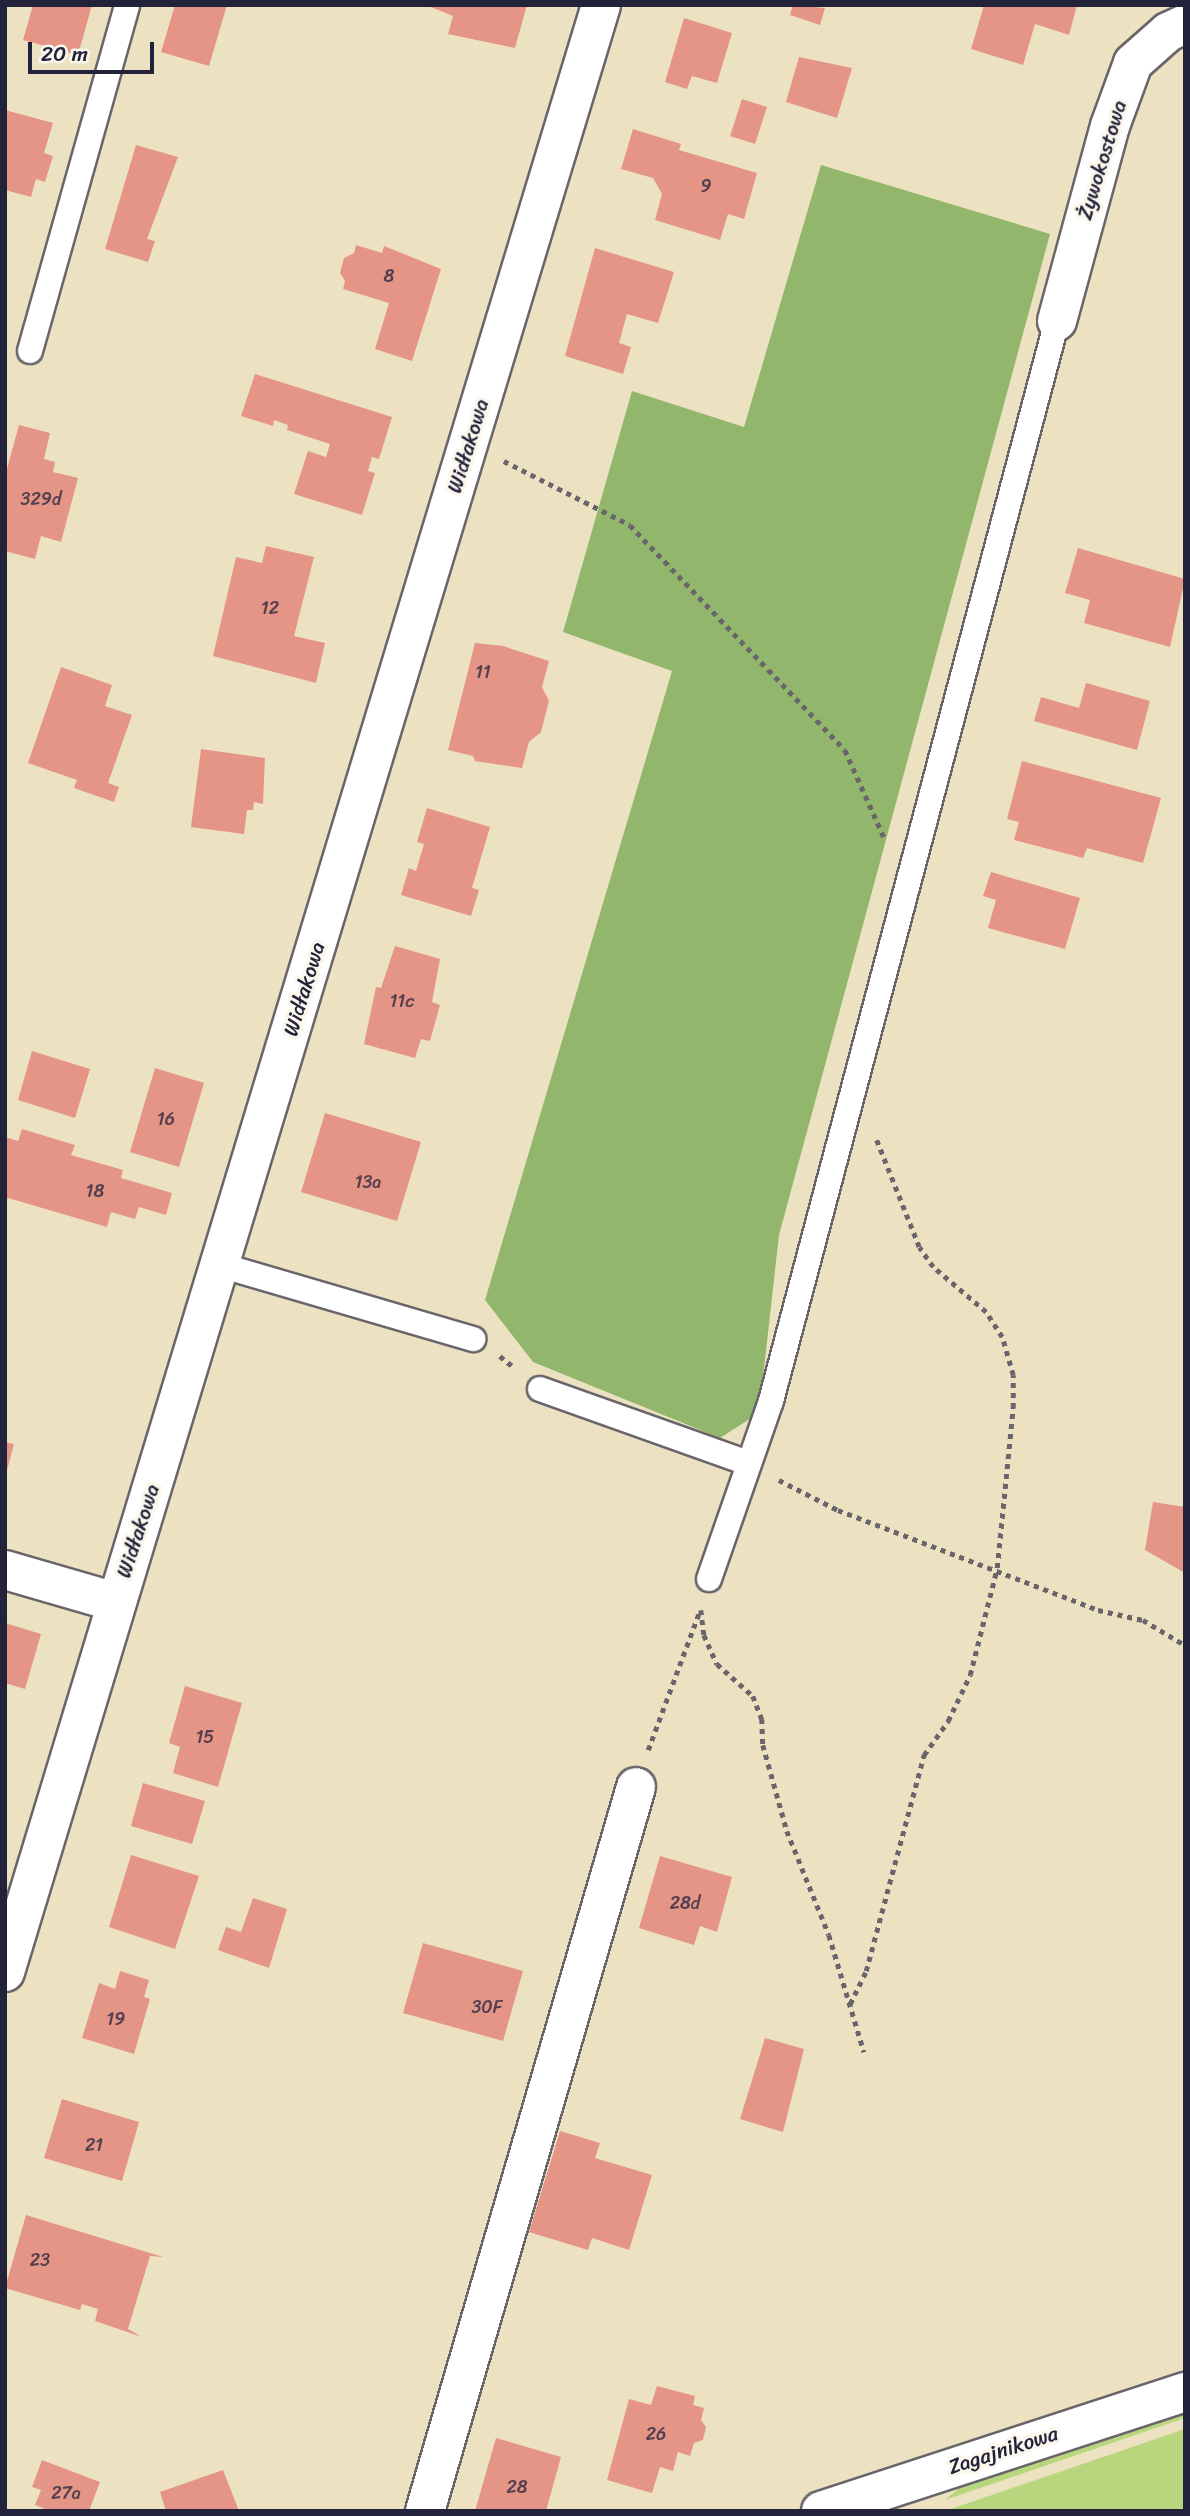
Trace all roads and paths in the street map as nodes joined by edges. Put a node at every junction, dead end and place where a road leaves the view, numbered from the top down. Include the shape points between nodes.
1 (127, 5) edge
2 (601, 5) edge
3 (1185, 24) edge
4 (1057, 321) joint
5 (30, 351) dead end
6 (469, 443) junction
7 (886, 844) dead end
8 (855, 1080) junction
9 (220, 1265) junction
10 (473, 1339) joint
11 (540, 1389) joint
12 (748, 1463) junction
13 (997, 1568) junction
14 (5, 1570) edge
15 (709, 1579) joint
16 (115, 1602) junction
17 (701, 1609) junction
18 (1185, 1645) edge
19 (636, 1787) joint
20 (6, 1970) edge
21 (850, 2004) junction
22 (864, 2052) dead end
23 (1185, 2392) edge
24 (903, 2496) edge
25 (425, 2511) edge
26 (821, 2511) edge

1 - 5 lane
2 - 6 street, Widłakowa
3 - 4 street, Żywokostowa via 1168,32 1133,62 1110,126
4 - 8 lane
6 - 7 path via 629,525 845,750
6 - 9 street, Widłakowa
8 - 12 lane via 771,1401
8 - 13 path via 919,1248 933,1267 986,1312 1002,1337 1013,1375 1013,1408
9 - 10 lane
9 - 16 street, Widłakowa
10 - 11 path
11 - 12 lane
12 - 13 path via 838,1510
12 - 15 lane
13 - 18 path via 1098,1609 1143,1620
13 - 21 path via 970,1675 948,1721 924,1755 866,1972
14 - 16 street
15 - 17 path
16 - 20 street, Widłakowa
17 - 19 path
17 - 21 path via 704,1635 717,1664 753,1696 762,1718 763,1745 787,1831
19 - 25 street
21 - 22 path
23 - 24 street, Zagajnikowa
24 - 26 street, Zagajnikowa

